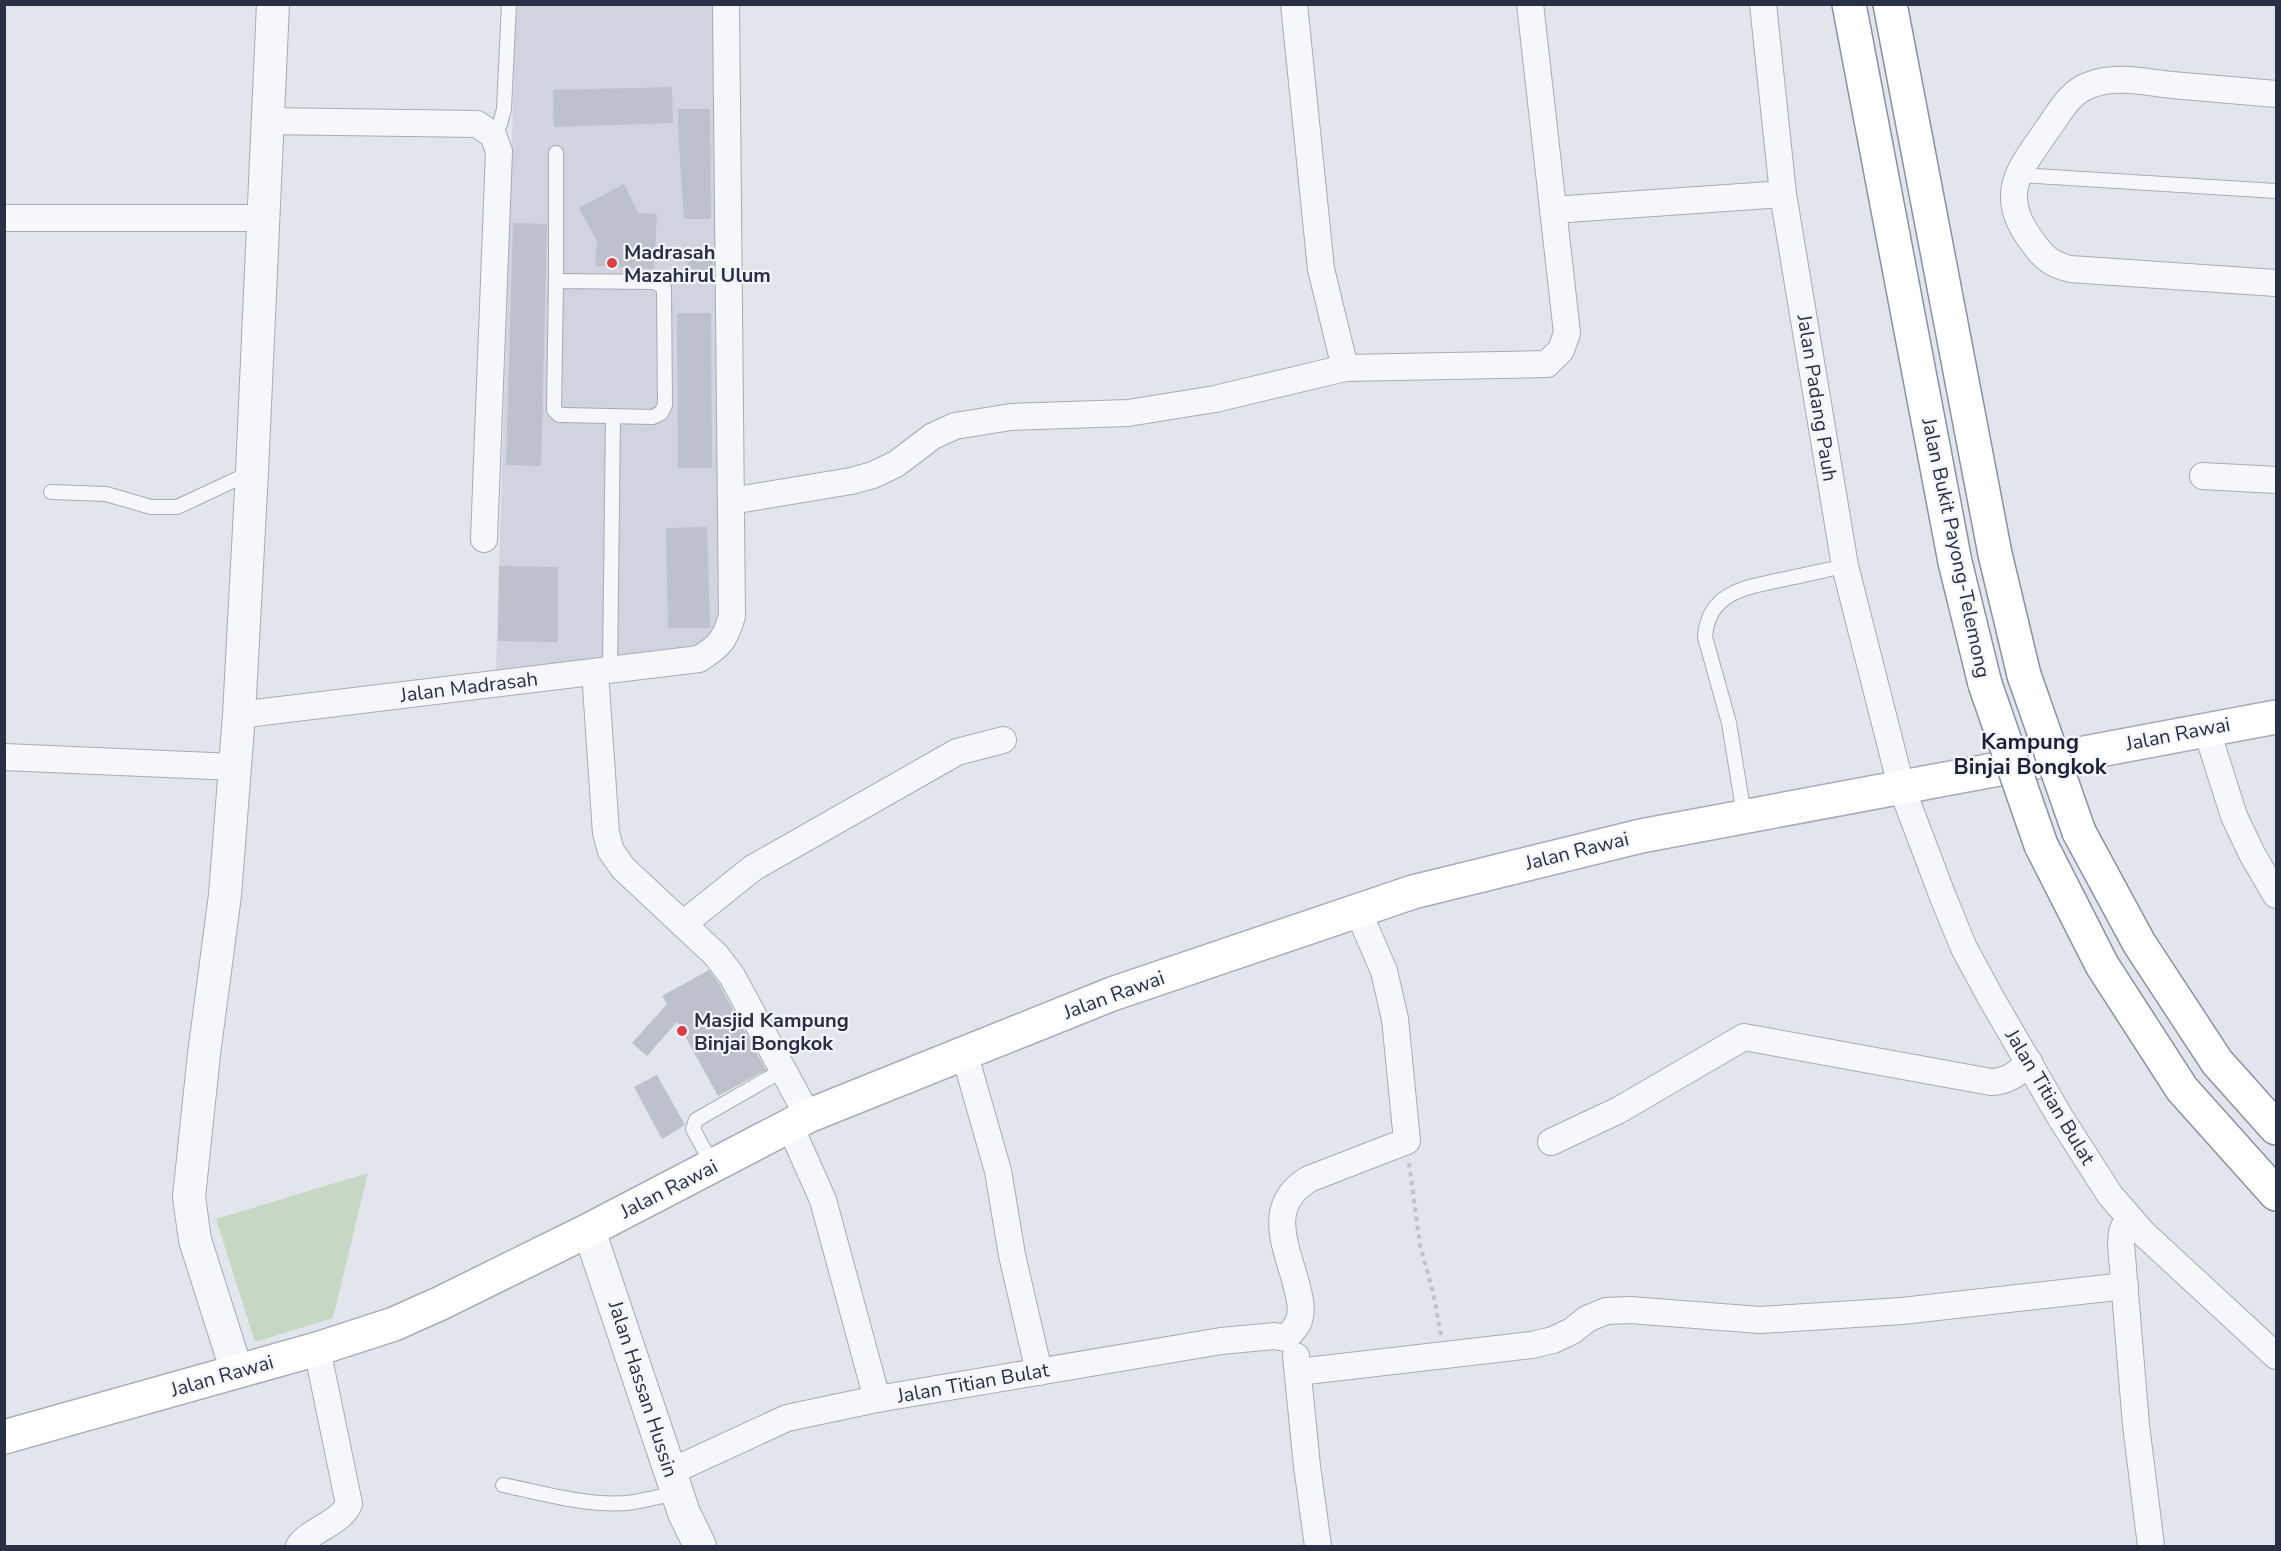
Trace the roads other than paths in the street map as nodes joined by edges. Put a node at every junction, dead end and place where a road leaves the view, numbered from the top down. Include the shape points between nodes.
1 (273, 4) edge
2 (509, 4) edge
3 (726, 4) edge
4 (1294, 4) edge
5 (1530, 4) edge
6 (1763, 4) edge
7 (1849, 4) edge
8 (1890, 4) edge
9 (2277, 94) edge
10 (267, 120) junction
11 (493, 135) junction
12 (556, 153) dead end
13 (2019, 175) junction
14 (2277, 191) edge
15 (1783, 194) junction
16 (1553, 210) junction
17 (4, 218) edge
18 (263, 218) junction
19 (556, 280) junction
20 (2277, 283) edge
21 (1345, 368) junction
22 (612, 416) junction
23 (252, 472) junction
24 (2204, 476) dead end
25 (2277, 480) edge
26 (51, 492) dead end
27 (731, 501) junction
28 (484, 539) dead end
29 (1845, 566) junction
30 (603, 671) junction
31 (239, 715) junction
32 (2277, 717) edge
33 (2206, 728) junction
34 (1003, 740) dead end
35 (4, 757) edge
36 (235, 767) junction
37 (1901, 786) junction
38 (1744, 815) junction
39 (2277, 895) edge
40 (1358, 911) junction
41 (683, 924) junction
42 (964, 1052) junction
43 (2029, 1062) junction
44 (783, 1070) junction
45 (799, 1121) junction
46 (2277, 1128) edge
47 (1551, 1142) dead end
48 (713, 1166) junction
49 (2277, 1194) edge
50 (2128, 1217) junction
51 (589, 1230) junction
52 (2125, 1286) junction
53 (1286, 1338) junction
54 (317, 1349) junction
55 (2277, 1356) edge
56 (237, 1372) junction
57 (1040, 1372) junction
58 (1298, 1372) junction
59 (877, 1399) junction
60 (4, 1437) edge
61 (674, 1482) junction
62 (503, 1485) dead end
63 (299, 1546) edge
64 (700, 1546) edge
65 (1318, 1546) edge
66 (2151, 1546) edge

1 - 10 street
2 - 11 lane via 504,109
3 - 27 street
4 - 21 street via 1321,269
5 - 16 street
6 - 15 street, Jalan Padang Pauh
7 - 49 main road, Jalan Bukit Payong-Telemong, bridge via 1955,562 1985,684 2041,845 2102,965 2182,1089
8 - 46 main road, Jalan Bukit Payong-Telemong, bridge via 1995,554 2024,675 2079,832 2139,943 2217,1062
9 - 13 street via 2119,80 2088,85 2072,95 2062,108
10 - 11 street via 477,124
10 - 18 street
11 - 28 street via 499,151
12 - 19 lane
13 - 14 lane
13 - 20 street via 2012,199 2015,213 2039,251 2053,264 2070,269
15 - 16 street
15 - 29 street, Jalan Padang Pauh
16 - 21 street via 1567,333 1561,350 1547,364
17 - 18 street
18 - 23 street
19 - 22 lane via 554,410 559,415
19 - 22 lane via 656,282 664,288 665,405 661,414 653,417
21 - 27 street via 1215,399 1128,413 1011,417 955,426 873,475
22 - 30 lane
23 - 26 lane via 177,507 151,507 106,494
23 - 31 street
24 - 25 street
27 - 30 street, Jalan Madrasah via 732,616 717,649 699,659
29 - 37 street, Jalan Padang Pauh
29 - 38 lane via 1738,590 1717,605 1705,626 1730,723
30 - 31 street, Jalan Madrasah
30 - 41 street via 606,833 611,851 623,868
31 - 36 street
32 - 33 main road, Jalan Rawai
33 - 37 main road, Jalan Rawai
33 - 39 street via 2234,816
34 - 41 street via 957,752 753,868
35 - 36 street
36 - 56 street via 225,895 189,1197 195,1239
37 - 38 main road, Jalan Rawai
37 - 43 street, Jalan Titian Bulat via 1964,948
38 - 40 main road, Jalan Rawai via 1527,863 1413,892
40 - 42 main road, Jalan Rawai via 1112,994
40 - 53 street via 1384,971 1395,1019 1407,1141 1309,1179 1298,1185 1286,1201 1281,1221 1301,1308 1297,1326
41 - 44 street via 732,976
42 - 45 main road, Jalan Rawai
42 - 57 street via 998,1171 1012,1255
43 - 47 street via 2006,1081 1991,1082 1744,1037 1619,1110
43 - 50 street, Jalan Titian Bulat via 2060,1117
44 - 45 street
44 - 48 lane via 696,1120 693,1129
45 - 48 main road, Jalan Rawai
45 - 59 street
48 - 51 main road, Jalan Rawai
50 - 52 street via 2121,1244
50 - 55 street, Jalan Titian Bulat
51 - 54 main road, Jalan Rawai via 394,1324
51 - 61 street, Jalan Hassan Hussin
52 - 58 street via 1902,1311 1760,1320 1606,1311 1553,1340 1532,1346
52 - 66 street
53 - 57 street, Jalan Titian Bulat via 1221,1341
53 - 58 street via 1294,1347
54 - 56 main road, Jalan Rawai
54 - 63 street via 349,1504
56 - 60 main road, Jalan Rawai
57 - 59 street, Jalan Titian Bulat
58 - 65 street
59 - 61 street, Jalan Titian Bulat via 787,1418
61 - 62 lane via 629,1503 602,1503
61 - 64 street, Jalan Hassan Hussin

